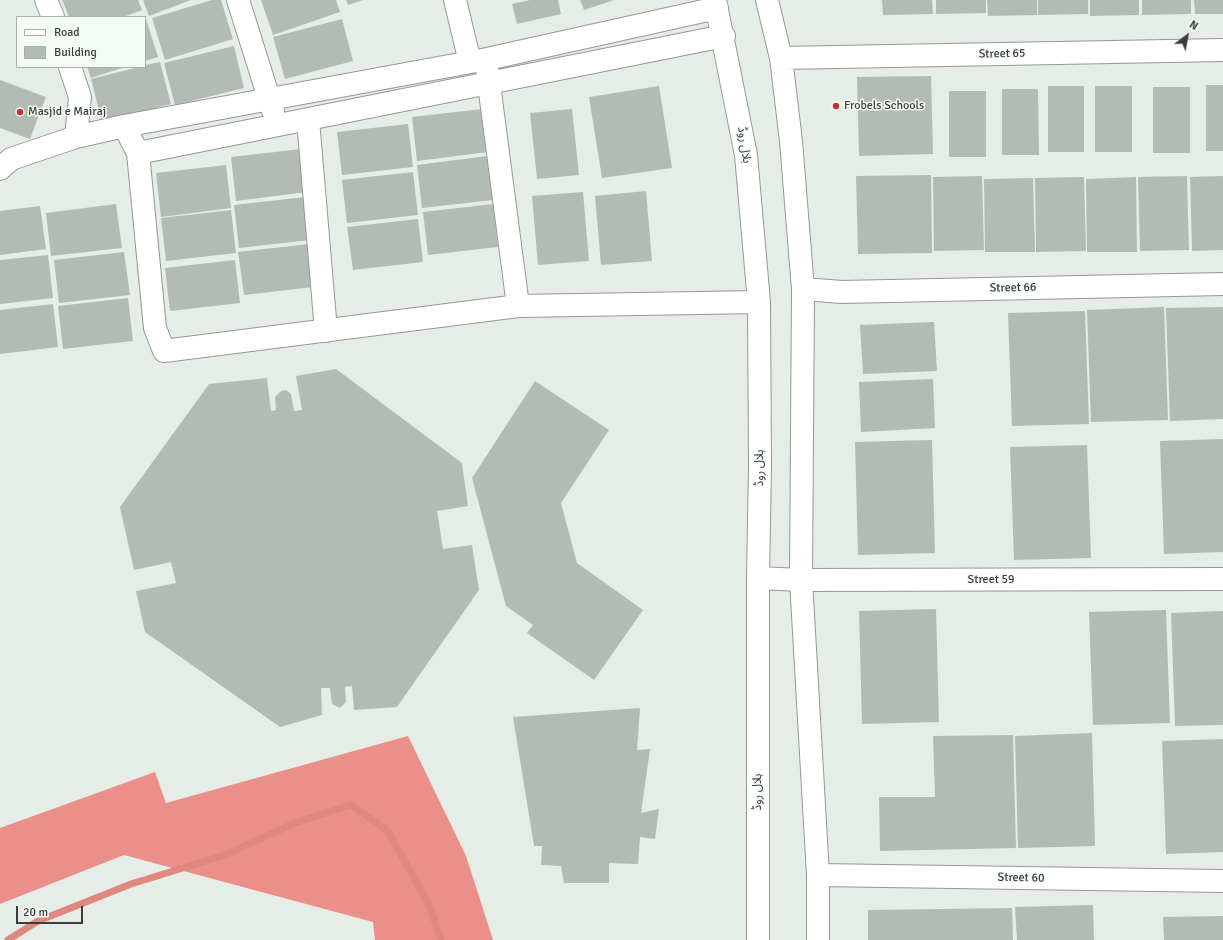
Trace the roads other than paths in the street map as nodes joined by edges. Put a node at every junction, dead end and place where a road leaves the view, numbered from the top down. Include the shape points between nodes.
1 (46, 0) edge
2 (238, 0) edge
3 (455, 0) edge
4 (767, 0) edge
5 (716, 4) edge
6 (53, 16) edge
7 (724, 36) junction
8 (1223, 50) edge
9 (781, 58) junction
10 (478, 60) junction
11 (70, 68) edge
12 (488, 83) junction
13 (270, 98) junction
14 (308, 120) junction
15 (124, 126) junction
16 (277, 126) junction
17 (76, 137) junction
18 (138, 153) junction
19 (0, 169) edge
20 (1223, 284) edge
21 (803, 289) junction
22 (759, 302) junction
23 (518, 306) junction
24 (326, 331) junction
25 (758, 578) junction
26 (1223, 579) edge
27 (801, 580) junction
28 (818, 875) junction
29 (1223, 881) edge
30 (758, 940) edge
31 (818, 940) edge

1 - 6 street
2 - 13 street
3 - 10 street
4 - 9 street
5 - 7 street, ہلال روڈ
5 - 10 street
7 - 12 street
7 - 22 street, ہلال روڈ via 746,155
8 - 9 street, Street 65
9 - 21 street via 791,141
10 - 12 street
10 - 13 street
11 - 17 street via 80,97
12 - 14 street
12 - 23 street
13 - 15 street
13 - 16 street
14 - 16 street
14 - 24 street
15 - 17 street
15 - 18 street
16 - 18 street
17 - 19 street via 11,159
18 - 24 street via 155,328 164,351
20 - 21 street, Street 66 via 842,292
21 - 27 street
22 - 23 street
22 - 25 street, ہلال روڈ
23 - 24 street
25 - 27 street, Street 59
25 - 30 street, ہلال روڈ
26 - 27 street, Street 59
27 - 28 street
28 - 29 street, Street 60
28 - 31 street

